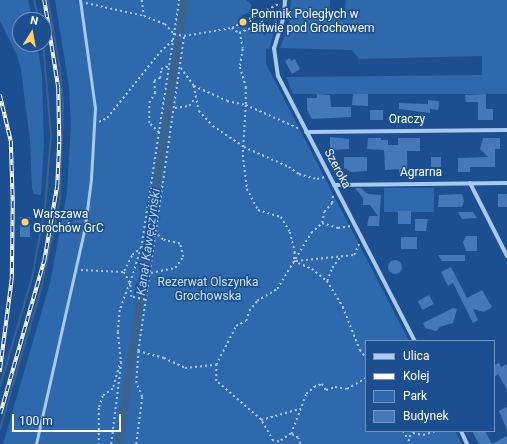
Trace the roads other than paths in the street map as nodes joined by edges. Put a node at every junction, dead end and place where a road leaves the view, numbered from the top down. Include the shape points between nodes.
1 (285, 0) edge
2 (80, 1) edge
3 (507, 130) edge
4 (306, 132) junction
5 (470, 183) junction
6 (507, 183) edge
7 (334, 185) junction
8 (507, 256) edge
9 (414, 340) edge
10 (461, 432) edge
11 (36, 444) edge
12 (467, 444) edge

1 - 4 street, Szeroka via 284,16 274,44 274,62 278,76
2 - 11 lane via 95,123 85,226
3 - 4 street, Oraczy
4 - 7 street, Szeroka
5 - 6 street, Agrarna
5 - 7 street, Agrarna
5 - 8 street
7 - 9 street, Szeroka
10 - 12 street

